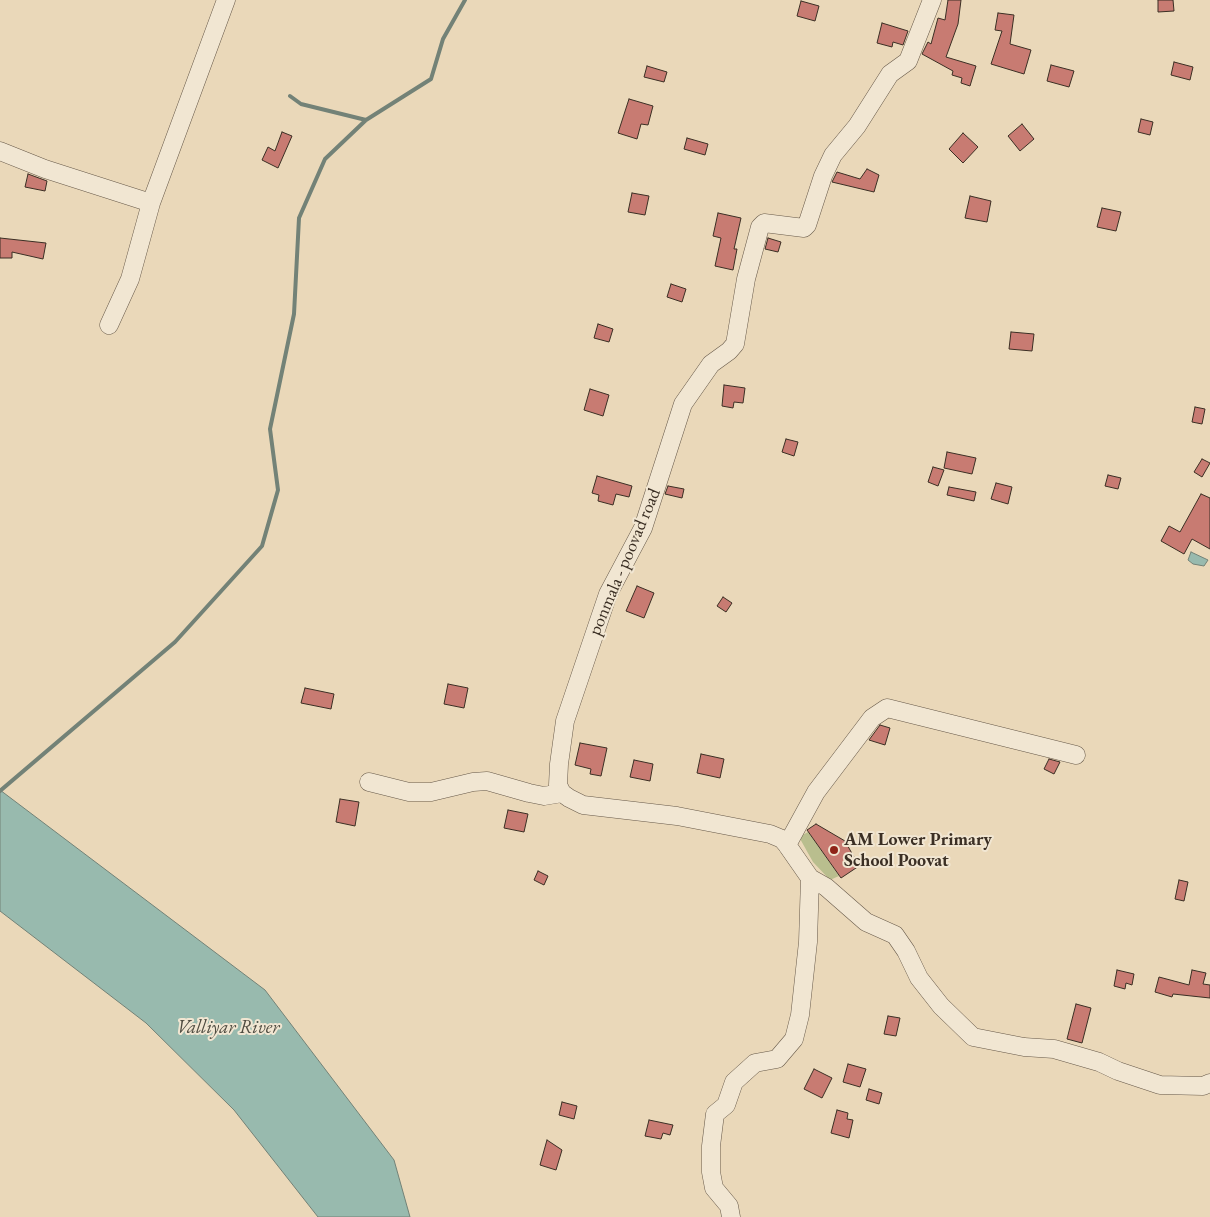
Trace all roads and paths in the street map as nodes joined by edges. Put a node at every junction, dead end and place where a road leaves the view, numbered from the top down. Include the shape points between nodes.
1 (226, 0) edge
2 (932, 0) edge
3 (0, 151) edge
4 (151, 203) junction
5 (109, 325) dead end
6 (1076, 755) dead end
7 (369, 782) dead end
8 (562, 793) junction
9 (787, 845) junction
10 (810, 878) junction
11 (1210, 1083) edge
12 (731, 1217) edge

1 - 4 street
2 - 8 street, ponmala - poovad road via 908,60 890,74 857,126 833,155 822,176 808,225 804,228 764,223 760,227 746,279 735,344 711,364 683,404 643,528 608,594 599,619 565,721 558,785
3 - 4 street
4 - 5 street via 130,279
6 - 9 street via 887,708 872,718 822,784
7 - 8 street via 410,792 431,792 487,780 544,796
8 - 9 street via 583,806 677,816 770,834
9 - 10 street
10 - 11 street via 826,887 866,922 894,935 919,978 941,1006 973,1037 1054,1049 1160,1085 1203,1086
10 - 12 street via 808,942 794,1039 777,1059 755,1063 734,1082 726,1105 715,1114 711,1172 714,1188 729,1206

